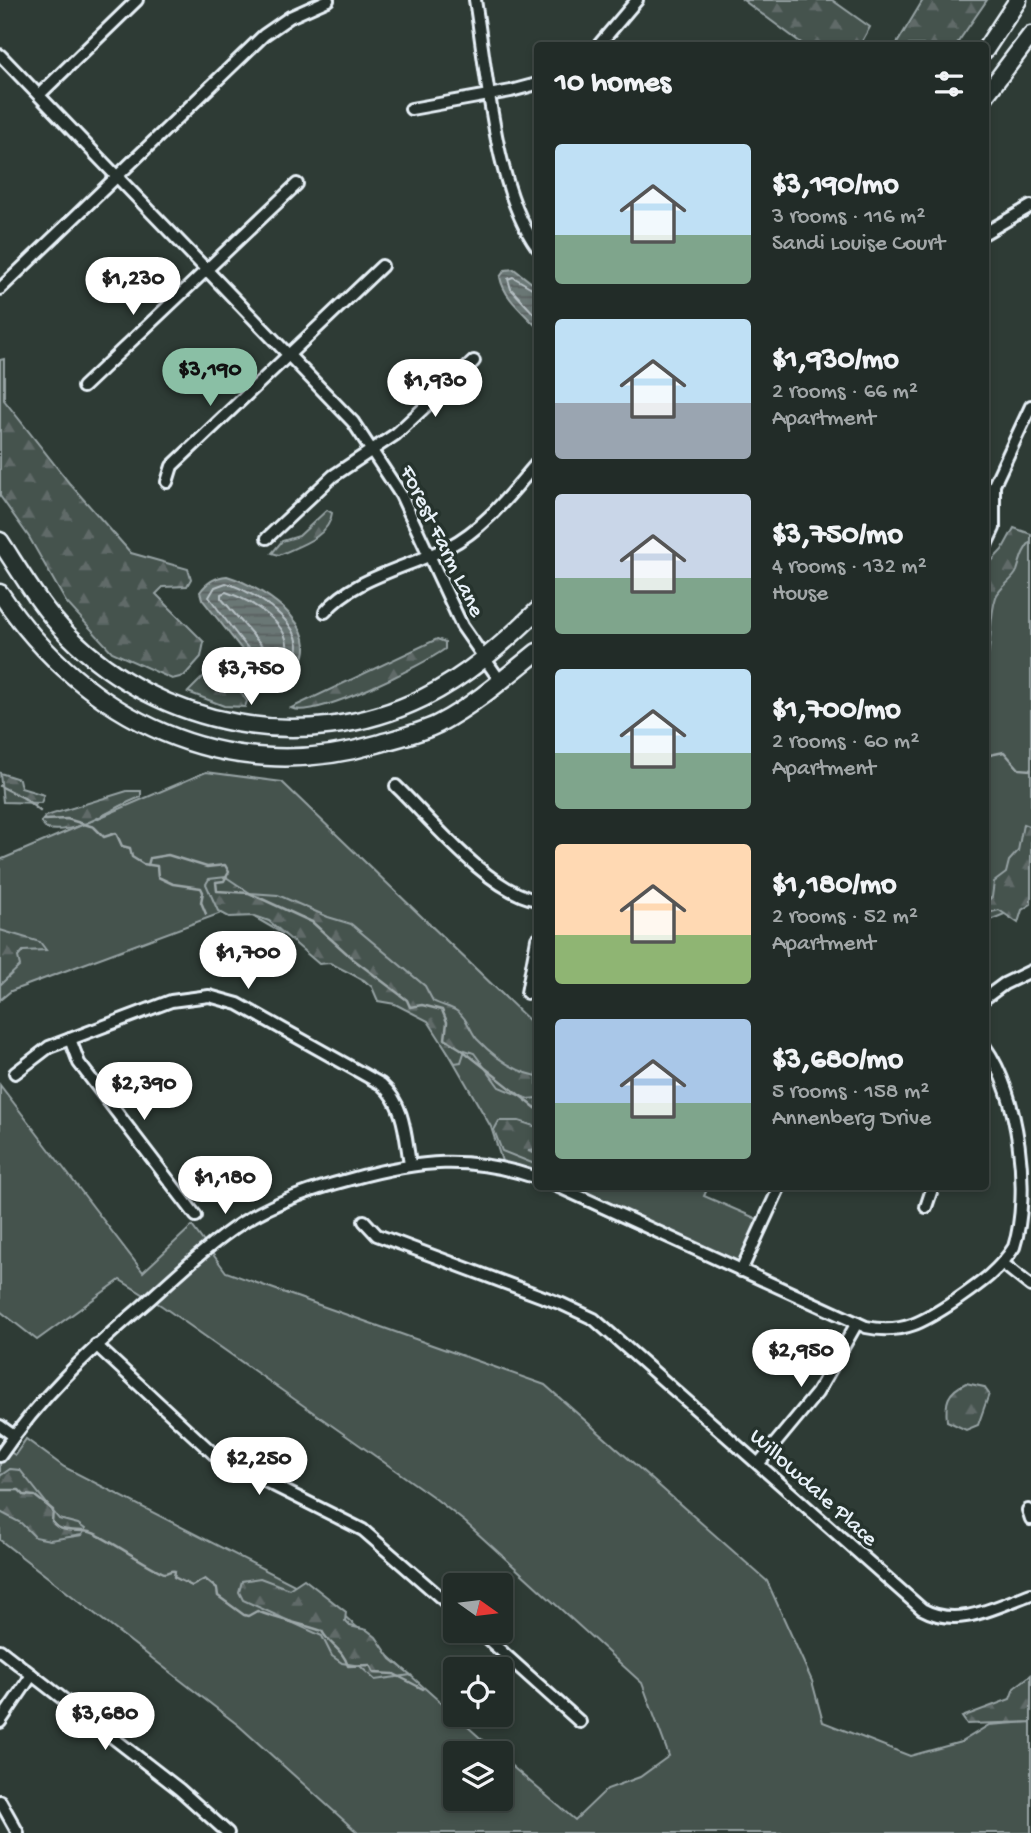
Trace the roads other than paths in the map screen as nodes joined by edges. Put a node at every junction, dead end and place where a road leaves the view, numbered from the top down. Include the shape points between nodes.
1 (137, 0) edge
2 (328, 0) edge
3 (475, 0) edge
4 (637, 0) edge
5 (1018, 0) edge
6 (1031, 35) edge
7 (601, 42) edge
8 (989, 44) edge
9 (0, 55) edge
10 (534, 84) edge
11 (989, 91) edge
12 (39, 95) junction
13 (491, 95) junction
14 (411, 109) dead end
15 (116, 177) junction
16 (297, 184) dead end
17 (1031, 206) edge
18 (989, 231) edge
19 (534, 242) edge
20 (382, 265) dead end
21 (206, 270) junction
22 (0, 289) edge
23 (288, 355) junction
24 (474, 361) dead end
25 (83, 387) dead end
26 (1031, 406) edge
27 (373, 449) junction
28 (534, 466) edge
29 (167, 482) dead end
30 (267, 538) dead end
31 (989, 539) edge
32 (0, 541) edge
33 (429, 555) junction
34 (0, 593) edge
35 (325, 612) dead end
36 (534, 614) edge
37 (534, 654) edge
38 (483, 659) junction
39 (501, 682) junction
40 (396, 786) dead end
41 (534, 899) edge
42 (534, 955) edge
43 (1031, 971) edge
44 (527, 993) dead end
45 (989, 995) edge
46 (70, 1039) junction
47 (989, 1054) edge
48 (15, 1073) dead end
49 (1025, 1133) edge
50 (410, 1164) junction
51 (534, 1177) edge
52 (565, 1190) edge
53 (778, 1190) edge
54 (932, 1190) edge
55 (926, 1207) dead end
56 (196, 1216) dead end
57 (364, 1221) dead end
58 (1002, 1264) junction
59 (741, 1271) junction
60 (1031, 1286) edge
61 (857, 1323) junction
62 (96, 1345) junction
63 (0, 1426) edge
64 (14, 1436) junction
65 (0, 1456) edge
66 (759, 1463) junction
67 (1031, 1594) edge
68 (443, 1599) edge
69 (492, 1643) edge
70 (0, 1650) edge
71 (32, 1675) junction
72 (0, 1722) edge
73 (580, 1722) dead end
74 (0, 1801) edge
75 (18, 1833) edge
76 (228, 1833) edge

1 - 12 street
2 - 15 street via 264,35
3 - 13 street
4 - 7 street
5 - 8 main road
6 - 11 main road
9 - 12 street, Forest Farm Lane
10 - 13 street
12 - 15 street, Forest Farm Lane
13 - 14 street
13 - 19 street via 507,184
15 - 21 street, Forest Farm Lane
15 - 22 street
16 - 21 street
17 - 18 street
20 - 23 street
21 - 23 street, Forest Farm Lane
21 - 25 street
23 - 27 street, Forest Farm Lane via 331,397
23 - 29 street via 172,466
24 - 27 street via 396,434
26 - 31 street via 994,485 994,528
27 - 30 street via 333,476
27 - 33 street, Forest Farm Lane
28 - 33 street via 483,523
32 - 38 main road via 41,602 92,657 130,684 191,713 253,726 355,721 422,698
33 - 35 street via 339,596
33 - 38 street, Forest Farm Lane
34 - 39 main road via 34,641 88,691 134,720 169,735 237,754 280,758 359,750 438,724
36 - 38 main road
37 - 39 main road
38 - 39 street, Forest Farm Lane
40 - 41 street via 499,885
42 - 44 street
43 - 45 street
46 - 48 street via 49,1047
46 - 50 street via 184,998 209,996 238,1004 390,1092 401,1113
46 - 56 street via 79,1063
47 - 49 street
49 - 58 street via 1026,1212 1016,1244
50 - 51 street via 468,1162
50 - 62 street via 317,1188 243,1223
52 - 59 street
53 - 59 street
54 - 55 street
57 - 66 street, Willowdale Place via 377,1236 594,1319
58 - 60 street
58 - 61 street via 917,1325 892,1330
59 - 61 street
61 - 66 street via 817,1393
62 - 64 street
62 - 68 street via 217,1457 363,1530
63 - 64 street
64 - 65 street
66 - 67 street, Willowdale Place via 934,1616 962,1618
69 - 73 street
70 - 71 street
71 - 72 street
71 - 76 street
74 - 75 street

